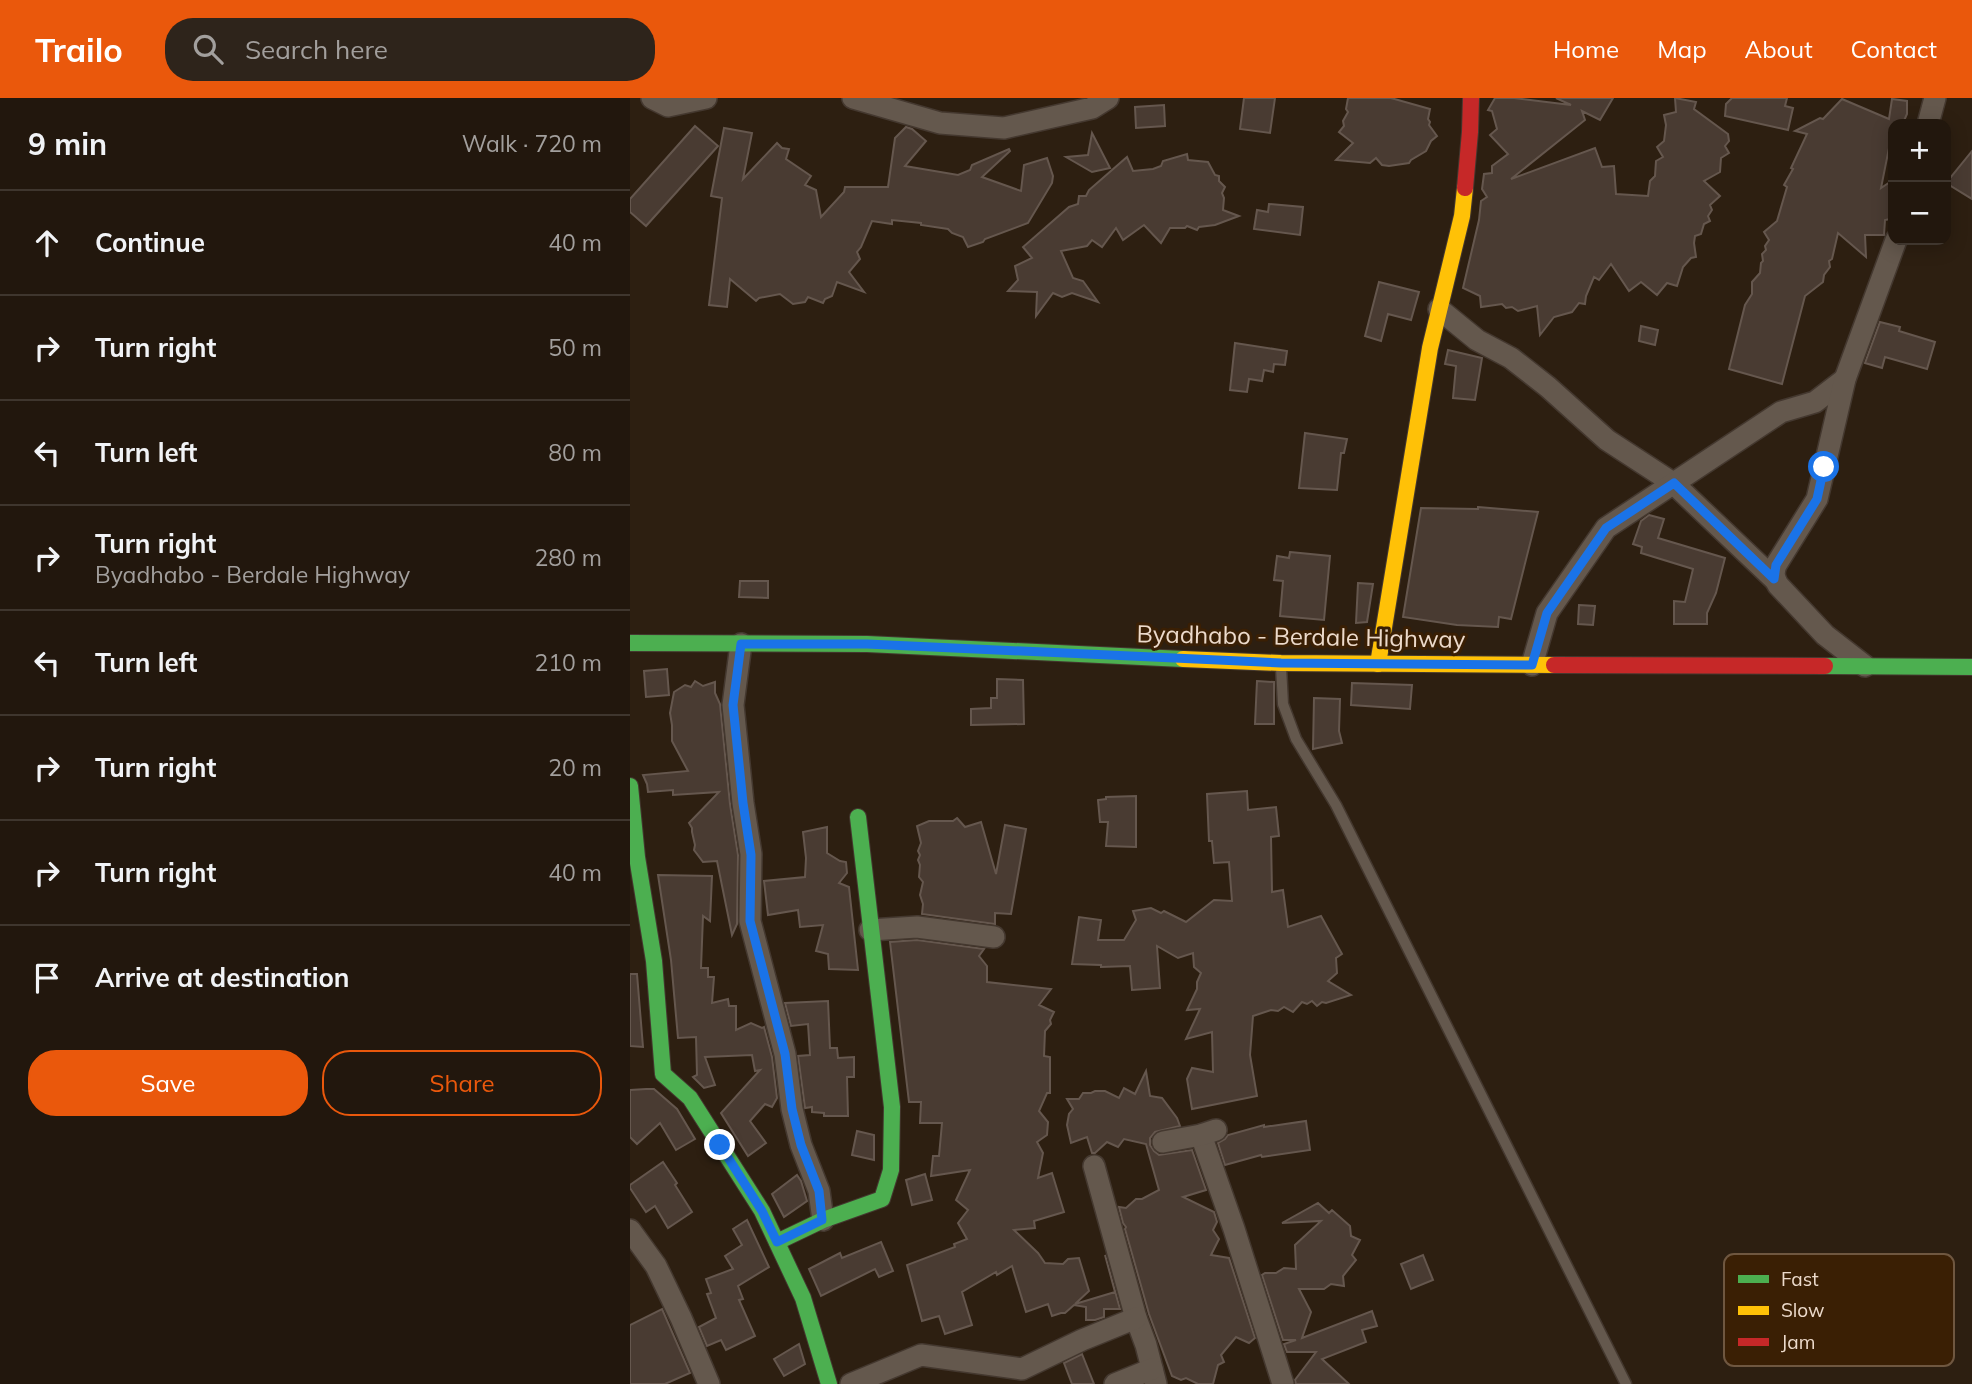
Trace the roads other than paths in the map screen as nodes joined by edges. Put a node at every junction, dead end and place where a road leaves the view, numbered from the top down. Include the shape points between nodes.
1 (652, 98) edge
2 (706, 98) edge
3 (853, 98) edge
4 (1108, 98) edge
5 (1471, 98) edge
6 (1935, 98) edge
7 (1929, 119) edge
8 (1894, 245) edge
9 (1439, 309) junction
10 (1845, 379) junction
11 (1674, 483) junction
12 (1774, 579) junction
13 (630, 643) edge
14 (741, 644) junction
15 (1281, 663) junction
16 (1378, 664) junction
17 (1532, 665) junction
18 (1865, 666) junction
19 (1972, 667) edge
20 (630, 786) edge
21 (858, 817) dead end
22 (870, 930) junction
23 (994, 937) dead end
24 (1163, 1142) dead end
25 (1094, 1166) dead end
26 (822, 1220) junction
27 (630, 1230) edge
28 (777, 1242) junction
29 (1136, 1318) junction
30 (1154, 1376) edge
31 (709, 1384) edge
32 (829, 1384) edge
33 (851, 1384) edge
34 (1115, 1384) edge
35 (1283, 1384) edge
36 (1626, 1384) edge

1 - 2 street via 668,106
3 - 4 street via 940,123 1004,128 1092,108
5 - 9 street via 1462,216
6 - 7 street
8 - 10 street
9 - 11 street via 1477,340 1511,358 1607,440
9 - 16 street
10 - 11 street via 1815,402 1781,412
10 - 12 street via 1817,499 1776,565
11 - 12 street
11 - 17 street via 1606,528 1547,613
12 - 18 street via 1825,635
13 - 14 street, Byadhabo - Berdale Highway
14 - 15 street, Byadhabo - Berdale Highway via 867,644
14 - 26 street via 733,705 751,855 750,921 785,1054 801,1145 819,1191
15 - 16 street, Byadhabo - Berdale Highway
15 - 36 lane via 1283,704 1296,739 1336,805
16 - 17 street, Byadhabo - Berdale Highway
17 - 18 street, Byadhabo - Berdale Highway
18 - 19 street, Byadhabo - Berdale Highway
20 - 28 street via 654,961 663,1073 690,1098
21 - 22 street
22 - 23 street via 917,928
22 - 26 street via 892,1107 891,1170 882,1199
24 - 35 street via 1209,1132
25 - 29 street
26 - 28 street
27 - 31 street via 656,1266
28 - 32 street via 803,1298
29 - 30 street
29 - 33 street via 1022,1369 921,1355
30 - 34 street

